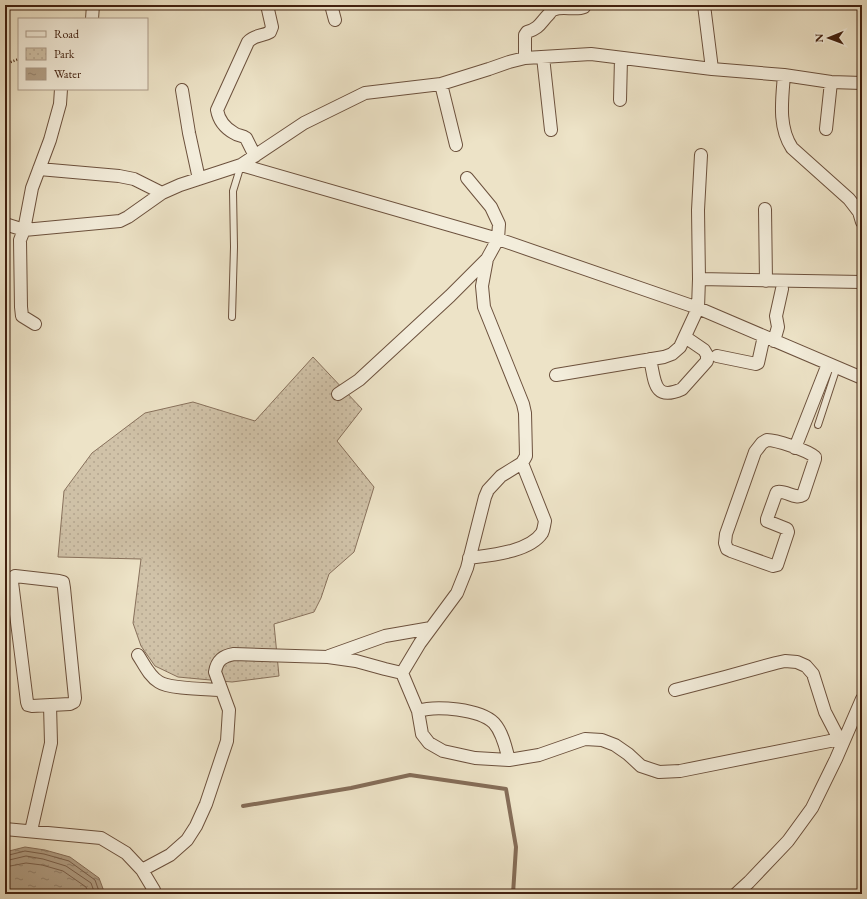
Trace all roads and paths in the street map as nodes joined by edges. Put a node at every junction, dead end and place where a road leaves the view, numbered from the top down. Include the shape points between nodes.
1 (93, 5) edge
2 (267, 5) edge
3 (331, 5) edge
4 (585, 5) edge
5 (704, 5) edge
6 (92, 18) edge
7 (335, 20) dead end
8 (543, 57) junction
9 (525, 58) junction
10 (621, 58) junction
11 (18, 60) edge
12 (5, 64) edge
13 (712, 69) junction
14 (784, 75) junction
15 (831, 82) junction
16 (862, 83) edge
17 (441, 84) junction
18 (60, 90) edge
19 (182, 90) dead end
20 (620, 100) dead end
21 (826, 129) dead end
22 (550, 130) dead end
23 (456, 146) dead end
24 (701, 154) dead end
25 (255, 156) junction
26 (241, 165) junction
27 (39, 168) junction
28 (467, 178) dead end
29 (199, 179) junction
30 (162, 193) junction
31 (766, 209) dead end
32 (862, 222) edge
33 (5, 224) edge
34 (24, 230) junction
35 (498, 239) junction
36 (487, 259) junction
37 (699, 279) junction
38 (766, 281) junction
39 (862, 282) edge
40 (782, 289) dead end
41 (698, 308) junction
42 (232, 317) dead end
43 (35, 324) dead end
44 (685, 337) junction
45 (769, 338) junction
46 (717, 356) dead end
47 (650, 359) junction
48 (833, 366) junction
49 (556, 375) dead end
50 (862, 378) edge
51 (338, 394) dead end
52 (818, 425) dead end
53 (795, 448) junction
54 (522, 463) junction
55 (470, 558) junction
56 (431, 628) junction
57 (138, 654) dead end
58 (328, 656) junction
59 (402, 673) junction
60 (221, 690) junction
61 (675, 690) dead end
62 (862, 699) edge
63 (50, 705) junction
64 (418, 711) junction
65 (842, 738) junction
66 (509, 760) junction
67 (5, 828) edge
68 (31, 831) junction
69 (142, 870) junction
70 (154, 894) edge
71 (736, 894) edge

1 - 6 street
2 - 25 street via 272,27 270,32 252,37 248,42 217,110 220,122 235,134 244,136
3 - 7 street
4 - 9 street via 581,9 554,10 538,28 527,32
5 - 13 street
8 - 9 street
8 - 10 street via 591,54
8 - 22 street
9 - 17 street
10 - 13 street
10 - 20 street
11 - 12 path
13 - 14 street
14 - 15 street
14 - 32 street via 782,125 788,142 849,199 859,212
15 - 16 street
15 - 21 street
17 - 23 street
17 - 25 street via 365,93 304,123
18 - 27 street via 60,104
19 - 29 street
24 - 37 street via 698,210
25 - 26 street
26 - 29 street
26 - 35 street
26 - 42 lane via 233,191
27 - 30 street via 134,179
27 - 34 street via 32,188
28 - 35 street via 491,207 499,224
29 - 30 street
30 - 34 street via 120,221
31 - 38 street
33 - 34 street
34 - 43 street via 20,240 22,316
35 - 36 street
35 - 41 street
36 - 51 street via 359,380
36 - 54 street via 482,286 484,307 524,404 526,456
37 - 38 street
37 - 41 street
38 - 39 street
40 - 45 street via 776,316 778,327
41 - 44 street
41 - 45 street
44 - 47 street via 680,347 672,354
44 - 47 street via 704,350 707,361 682,389 668,393 656,388
45 - 46 street via 756,364
45 - 48 street
47 - 49 street
48 - 50 street
48 - 52 lane
48 - 53 street
53 - 53 street via 767,440 755,452 726,534 727,549 773,566 777,565 788,532 787,529 767,519 777,492 800,497 803,495 815,459 812,454
54 - 55 street via 501,476 488,490
54 - 55 street via 545,521 541,534 523,547
55 - 56 street via 457,593
56 - 58 street via 385,636
56 - 59 street
57 - 60 street via 148,672 160,683 175,687
58 - 59 street
58 - 60 street via 227,655 216,665 215,672
59 - 64 street
60 - 69 street via 229,710 227,741 206,804 188,840 170,855
61 - 65 street via 776,663 797,662 806,666 813,674 825,712
62 - 65 street
63 - 63 street via 32,706 26,702 12,582 15,576 63,582 75,698 70,704
63 - 68 street via 51,742
64 - 66 street via 422,734 429,743 443,752 475,758
64 - 66 street via 425,708 445,708 488,718 501,733
65 - 66 street via 680,771 659,772 642,766 615,745 602,740 585,740 539,755
65 - 71 street via 836,759 812,808 788,841
67 - 68 street
68 - 69 street via 101,838 126,853
69 - 70 street

